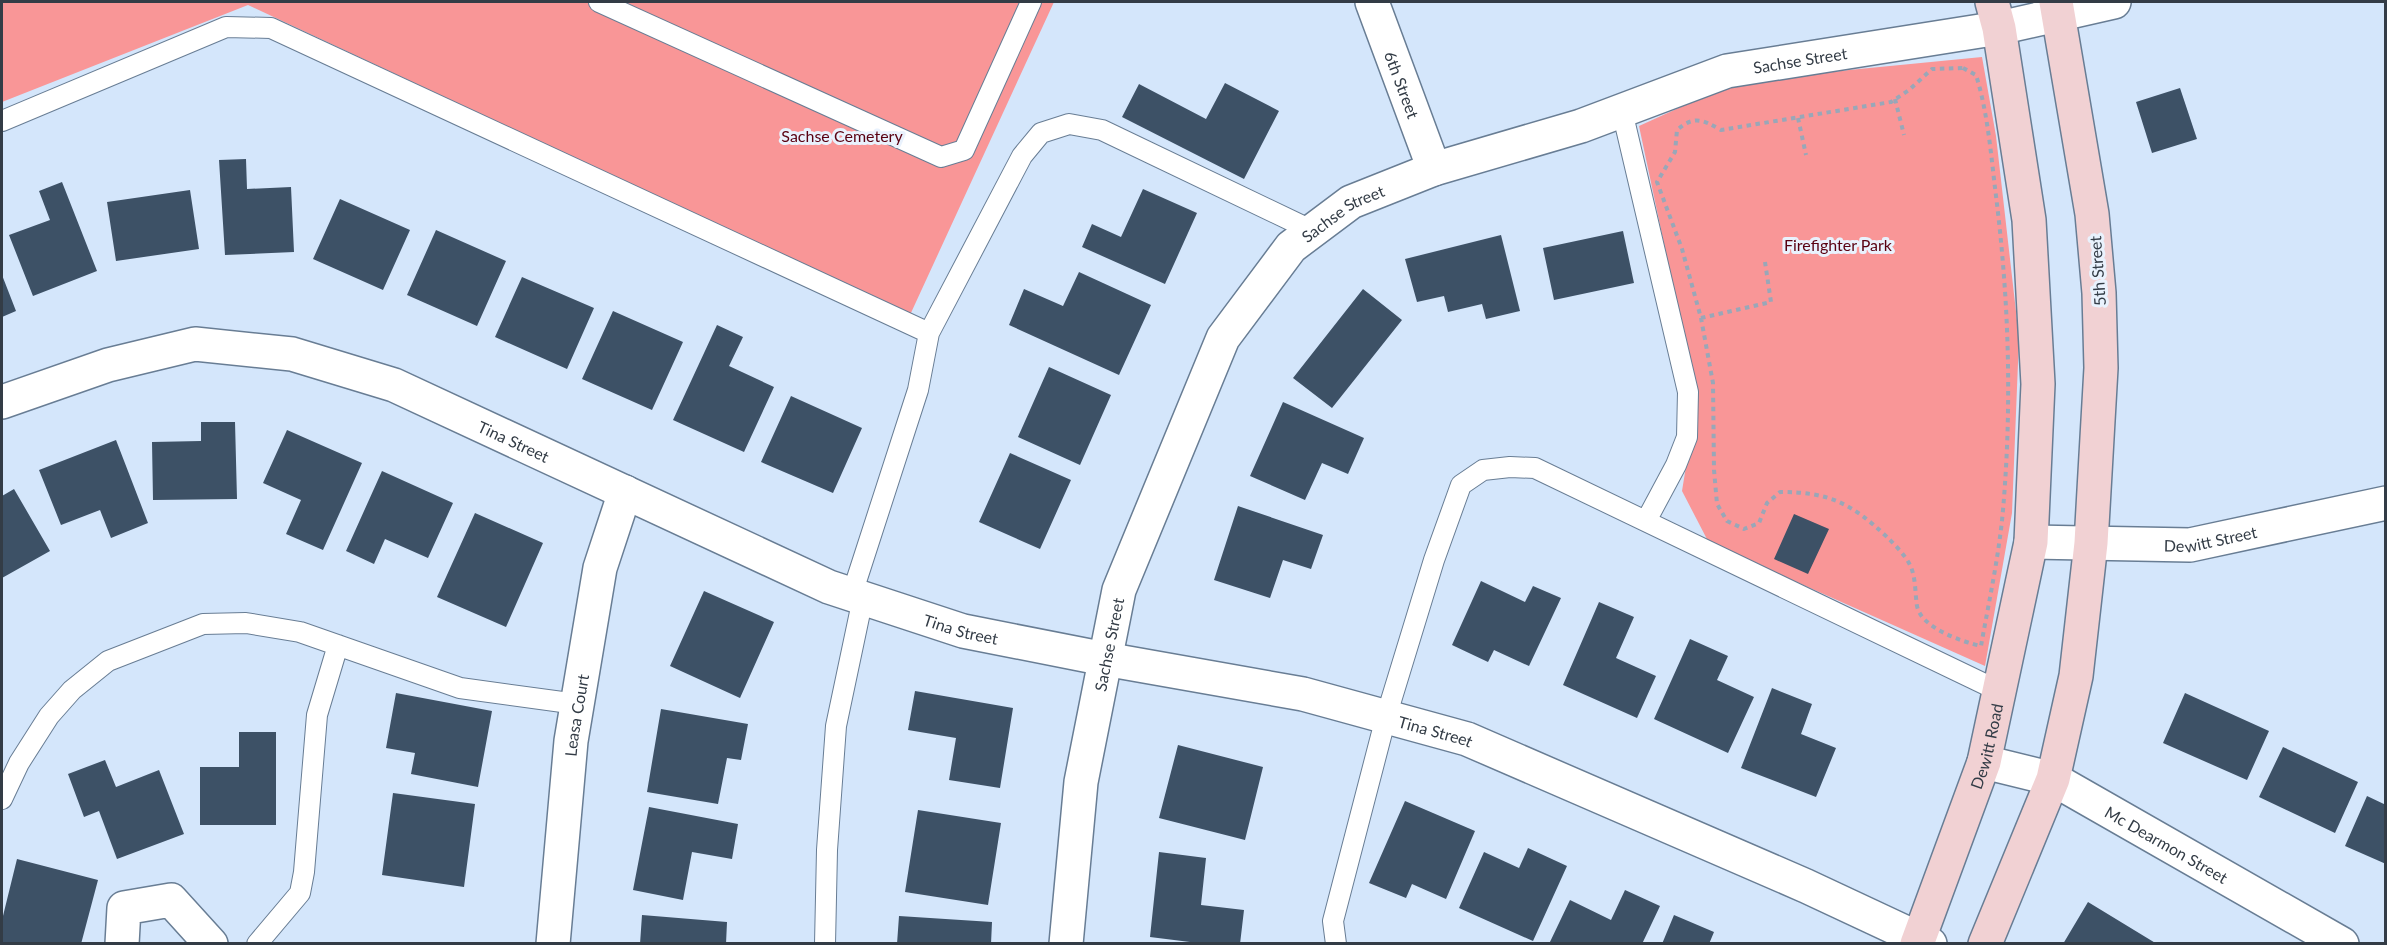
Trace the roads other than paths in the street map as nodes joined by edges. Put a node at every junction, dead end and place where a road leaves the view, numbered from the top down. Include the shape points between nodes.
1 (599, 2) edge
2 (1031, 2) edge
3 (1372, 2) edge
4 (2114, 2) edge
5 (2058, 8) edge
6 (1995, 15) edge
7 (1622, 111) junction
8 (2, 121) edge
9 (1434, 169) junction
10 (1313, 231) junction
11 (929, 333) junction
12 (2, 402) edge
13 (625, 492) junction
14 (2385, 503) edge
15 (1646, 521) junction
16 (2031, 542) junction
17 (2091, 543) junction
18 (857, 596) junction
19 (338, 645) junction
20 (1105, 659) junction
21 (1999, 691) junction
22 (577, 704) junction
23 (1386, 717) junction
24 (1984, 762) junction
25 (2053, 780) junction
26 (2, 799) edge
27 (1922, 942) edge
28 (122, 944) edge
29 (211, 944) edge
30 (258, 944) edge
31 (553, 944) edge
32 (825, 944) edge
33 (1066, 944) edge
34 (1336, 944) edge
35 (1985, 944) edge
36 (2342, 944) edge

1 - 2 lane via 941,158 964,150
3 - 9 street, 6th Street
4 - 5 street, Sachse Street
5 - 6 street, Sachse Street
5 - 17 main road, 5th Street via 2092,214 2099,293 2101,368
6 - 7 street, Sachse Street via 1727,70
6 - 16 main road via 2030,232 2038,384
7 - 9 street, Sachse Street
7 - 15 lane via 1688,392 1687,437
8 - 11 lane via 226,27 271,28
9 - 10 street, Sachse Street via 1351,202
10 - 11 lane via 1102,130 1069,124 1041,133 1022,156
10 - 20 street, Sachse Street via 1291,247 1223,338 1119,590
11 - 18 lane via 918,390
12 - 13 street, Tina Street via 108,365 195,344 292,354 394,385
13 - 18 street, Tina Street
13 - 22 street, Leasa Court via 600,568
14 - 17 street, Dewitt Street via 2190,545
15 - 21 lane
15 - 23 lane via 1535,468 1483,470 1461,485
16 - 17 street, Dewitt Street
16 - 21 main road, Dewitt Road
17 - 25 main road via 2076,676
18 - 20 street, Tina Street via 963,631
18 - 32 lane via 836,726 826,850
19 - 22 lane via 460,688
19 - 26 lane via 300,632 246,623 203,624 108,661 72,690 49,716
19 - 30 lane via 317,715 300,892
20 - 23 street, Tina Street via 1303,694
20 - 33 street, Sachse Street via 1081,782
21 - 24 main road, Dewitt Road
22 - 31 street, Leasa Court
23 - 27 street, Tina Street via 1467,739 1806,886
23 - 34 lane via 1333,921
24 - 25 street, Mc Dearmon Street
24 - 27 main road, Dewitt Road
25 - 35 main road
25 - 36 street, Mc Dearmon Street
28 - 29 street via 124,908 171,900

